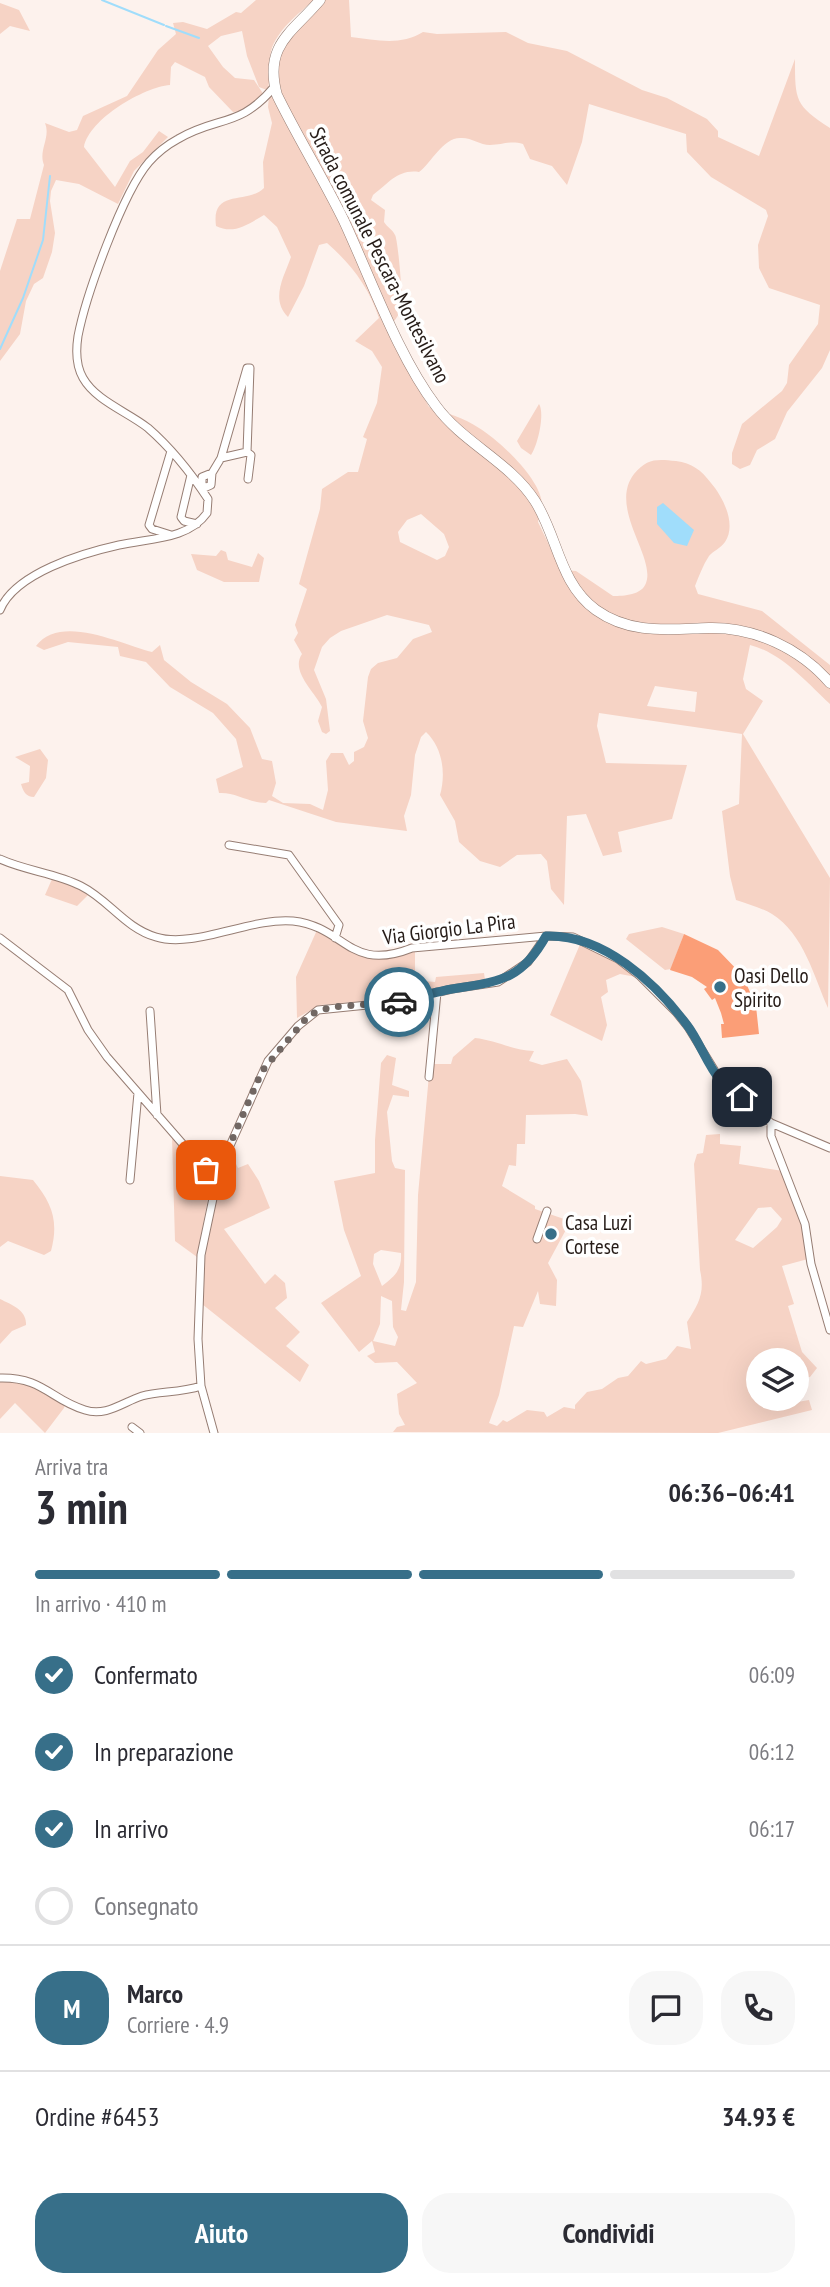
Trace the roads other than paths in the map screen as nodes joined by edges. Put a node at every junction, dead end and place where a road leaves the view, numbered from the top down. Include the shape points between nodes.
1 (320, 0) edge
2 (275, 86) junction
3 (171, 451) junction
4 (247, 452) junction
5 (221, 458) junction
6 (191, 475) junction
7 (248, 480) dead end
8 (202, 489) junction
9 (197, 524) junction
10 (171, 535) junction
11 (0, 610) edge
12 (830, 683) edge
13 (229, 845) dead end
14 (0, 859) edge
15 (546, 936) junction
16 (0, 938) edge
17 (335, 938) junction
18 (436, 992) junction
19 (150, 1011) dead end
20 (429, 1077) dead end
21 (138, 1093) junction
22 (158, 1115) junction
23 (771, 1123) junction
24 (830, 1148) edge
25 (219, 1170) junction
26 (208, 1173) junction
27 (130, 1180) dead end
28 (215, 1181) junction
29 (547, 1211) dead end
30 (537, 1239) dead end
31 (830, 1330) edge
32 (0, 1378) edge
33 (201, 1386) junction
34 (132, 1426) dead end
35 (140, 1433) edge
36 (214, 1433) edge

1 - 2 street via 282,41
2 - 3 street via 248,113 193,131 148,163 128,195 80,324 76,349 83,378
2 - 12 street, Strada comunale Pescara-Montesilvano via 425,390 457,430 522,484 536,503 580,596 603,614 647,630 753,632 796,654
3 - 6 street
3 - 10 street via 149,525
4 - 5 street
4 - 5 street via 250,368
4 - 7 street via 251,455
5 - 8 street via 211,485
6 - 8 street
6 - 9 street via 181,517
8 - 9 street via 209,506
9 - 10 street
10 - 11 street via 100,550 41,573 12,591
13 - 17 street via 289,855 332,912 339,925
14 - 17 street, Via Giorgio La Pira via 79,885 131,927 155,937 177,939 284,920 307,923
15 - 17 street, Via Giorgio La Pira via 412,948 380,956 367,956
15 - 18 street via 528,962 498,982
15 - 23 street, Via Giorgio La Pira via 585,941 640,976 688,1027 721,1081
16 - 21 street via 68,990 88,1030
18 - 20 street
18 - 25 street via 379,1005 331,1007 309,1015 262,1071
19 - 22 street
21 - 22 street
21 - 27 street
22 - 26 street
23 - 24 street, Via Giorgio La Pira
23 - 31 street via 771,1136 805,1224
25 - 26 street
25 - 28 street
26 - 28 street
28 - 33 street via 198,1283
29 - 30 street
32 - 33 street via 31,1381 92,1412
33 - 36 street
34 - 35 street

